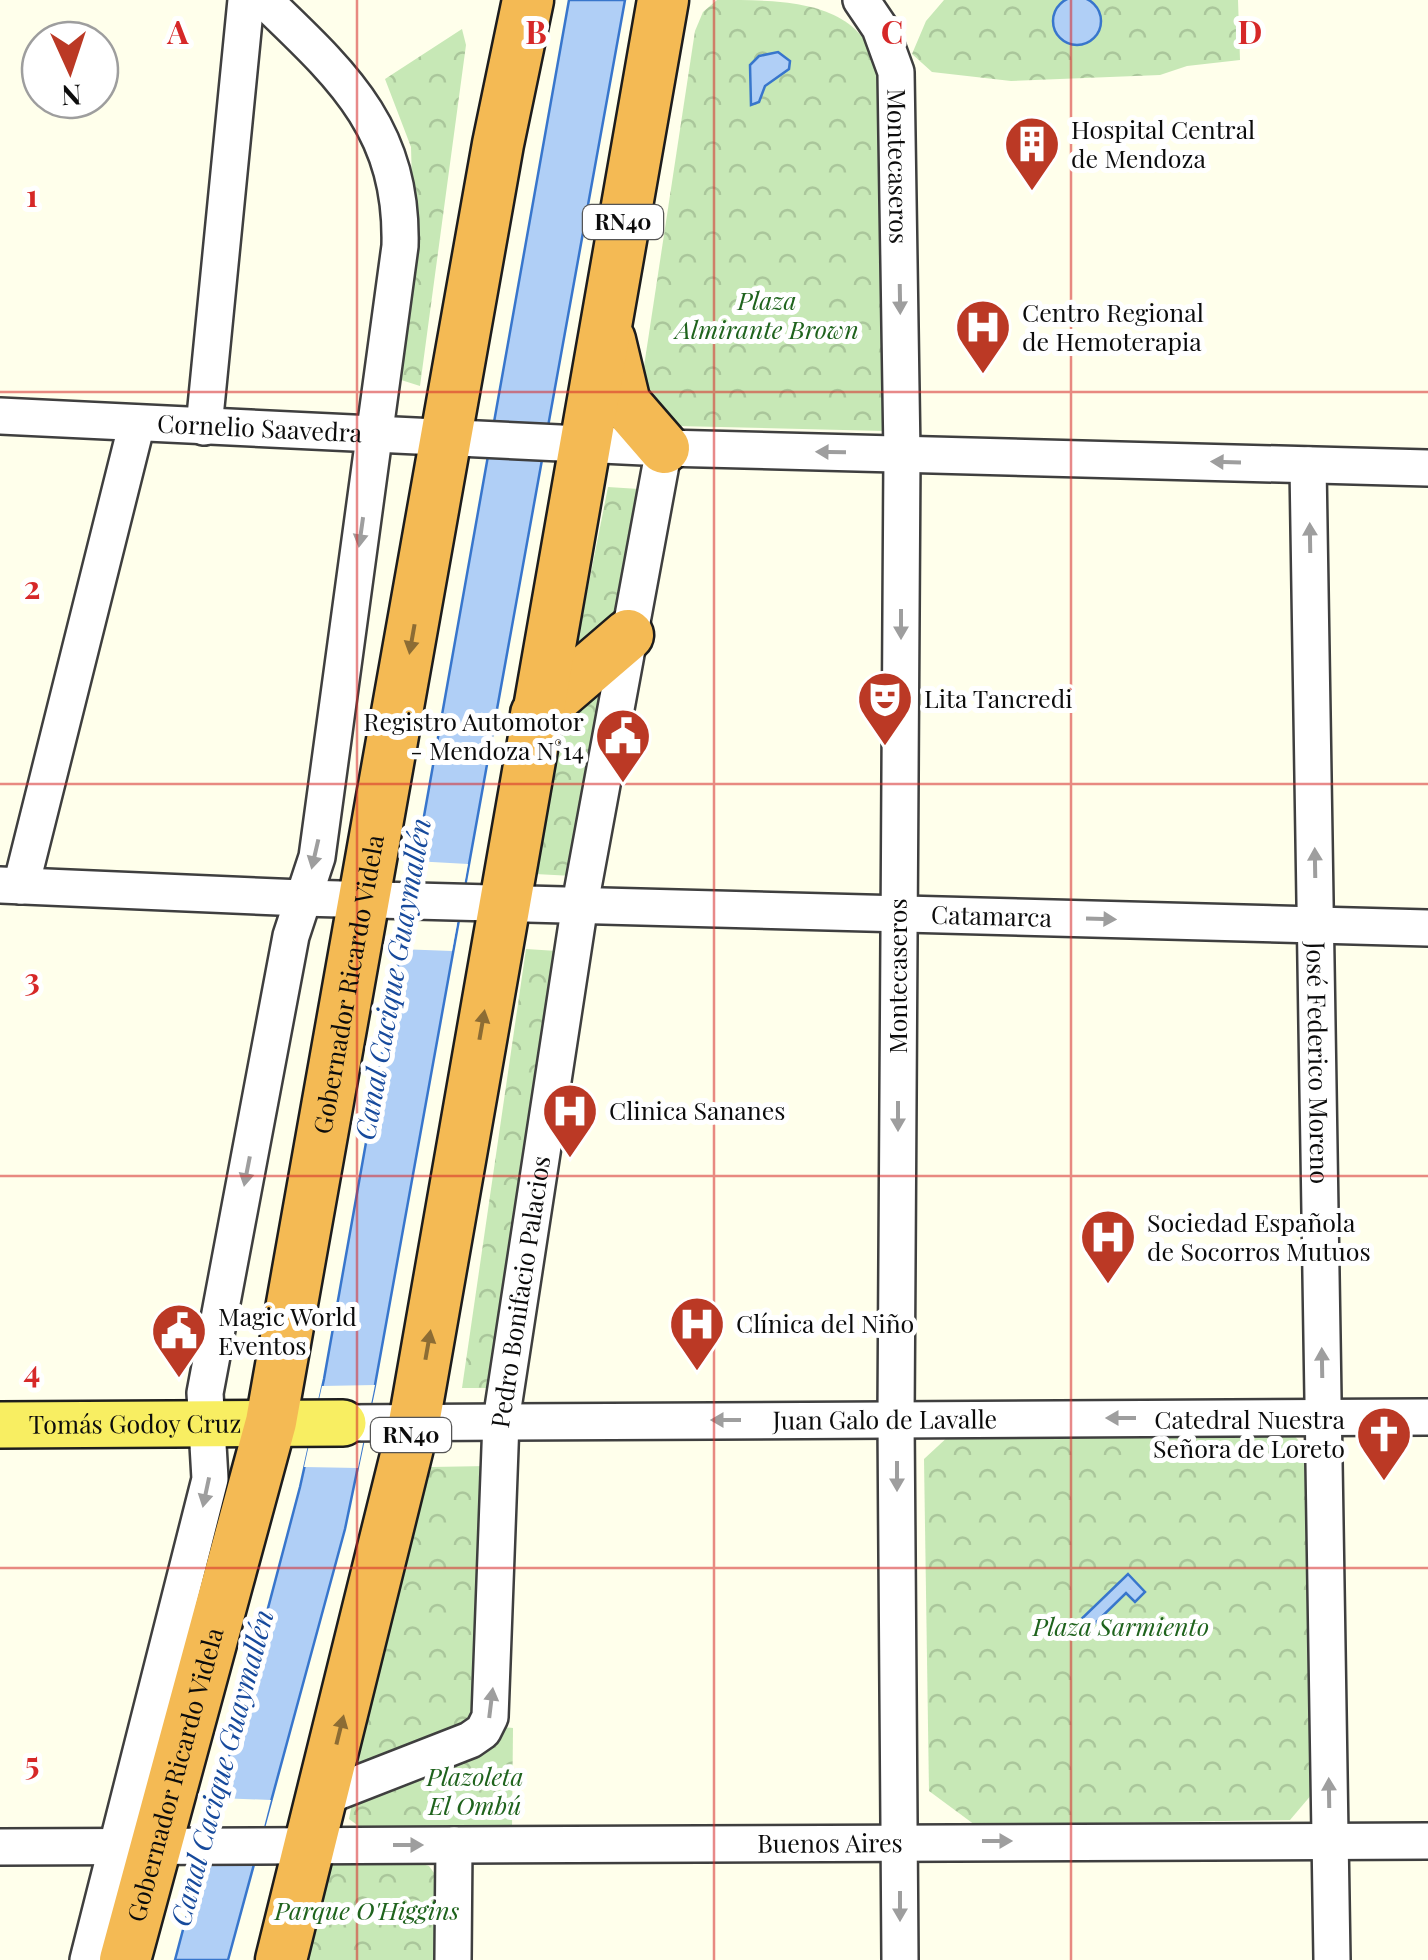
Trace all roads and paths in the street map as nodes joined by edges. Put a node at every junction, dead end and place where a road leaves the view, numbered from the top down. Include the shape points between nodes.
1 (246, 0) edge
2 (264, 0) edge
3 (528, 0) edge
4 (663, 0) edge
5 (861, 0) edge
6 (607, 317) junction
7 (0, 416) edge
8 (138, 423) junction
9 (204, 427) junction
10 (374, 436) junction
11 (516, 442) junction
12 (664, 448) junction
13 (902, 454) junction
14 (1308, 464) junction
15 (1428, 468) edge
16 (628, 634) junction
17 (536, 714) junction
18 (11, 886) edge
19 (302, 898) junction
20 (434, 901) junction
21 (580, 904) junction
22 (898, 913) junction
23 (1316, 925) junction
24 (1428, 928) edge
25 (1428, 1417) edge
26 (1323, 1418) junction
27 (896, 1420) junction
28 (501, 1421) junction
29 (206, 1423) junction
30 (342, 1423) junction
31 (0, 1425) edge
32 (324, 1797) junction
33 (1330, 1840) junction
34 (1428, 1841) edge
35 (900, 1842) junction
36 (454, 1844) junction
37 (311, 1845) junction
38 (195, 1846) junction
39 (0, 1847) edge
40 (88, 1960) edge
41 (125, 1960) edge
42 (280, 1960) edge
43 (453, 1960) edge
44 (900, 1960) edge
45 (1332, 1960) edge

1 - 9 street
2 - 10 street via 351,90 374,120 392,162 400,246
3 - 11 highway, Gobernador Ricardo Videla / RN40 via 498,144
4 - 6 highway, Gobernador Ricardo Videla / RN40
5 -> 13 street, Montecaseros via 896,72
6 - 11 highway, Gobernador Ricardo Videla / RN40
6 - 12 highway via 624,404
7 - 8 street, Cornelio Saavedra
8 - 9 street, Cornelio Saavedra
8 - 18 street
9 - 10 street, Cornelio Saavedra
10 - 11 street, Cornelio Saavedra
10 -> 19 street via 316,857
11 - 12 street, Cornelio Saavedra
11 - 17 highway, Gobernador Ricardo Videla / RN40
11 -> 20 highway, Gobernador Ricardo Videla / RN40
13 -> 12 street, Cornelio Saavedra
12 - 16 street, Pedro Bonifacio Palacios
14 -> 13 street, Cornelio Saavedra
13 -> 22 street, Montecaseros
14 - 15 street, Cornelio Saavedra
23 -> 14 street, José Federico Moreno
16 - 17 highway
16 - 21 street, Pedro Bonifacio Palacios
17 - 20 highway, Gobernador Ricardo Videla / RN40
18 - 19 street, Catamarca
19 - 20 street, Catamarca
19 -> 29 street via 205,1392
20 - 21 street, Catamarca
30 -> 20 highway, Gobernador Ricardo Videla / RN40
20 - 30 highway, Gobernador Ricardo Videla / RN40
21 - 22 street, Catamarca
21 - 28 street, Pedro Bonifacio Palacios
22 -> 23 street, Catamarca
22 -> 27 street, Montecaseros
23 - 24 street, Catamarca
26 -> 23 street, José Federico Moreno
25 - 26 street, Juan Galo de Lavalle
26 -> 27 street, Juan Galo de Lavalle
33 -> 26 street, José Federico Moreno
27 -> 28 street, Juan Galo de Lavalle
27 -> 35 street, Montecaseros
28 - 30 street, Juan Galo de Lavalle
32 -> 28 street, Pedro Bonifacio Palacios via 461,1744 487,1724
29 - 30 main road, Tomás Godoy Cruz
29 - 31 main road, Tomás Godoy Cruz
29 -> 38 street via 210,1479
32 -> 30 highway, Gobernador Ricardo Videla / RN40
30 - 38 highway, Gobernador Ricardo Videla / RN40
32 - 37 highway, Gobernador Ricardo Videla / RN40
33 - 34 street, Buenos Aires
35 -> 33 street, Buenos Aires
33 - 45 street, José Federico Moreno
35 - 36 street, Buenos Aires
35 -> 44 street, Montecaseros
37 -> 36 street, Buenos Aires
36 - 43 street
37 - 38 street, Buenos Aires
37 - 42 highway, Gobernador Ricardo Videla / RN40
38 - 39 street, Buenos Aires
38 - 40 street
38 - 41 highway, Gobernador Ricardo Videla / RN40

